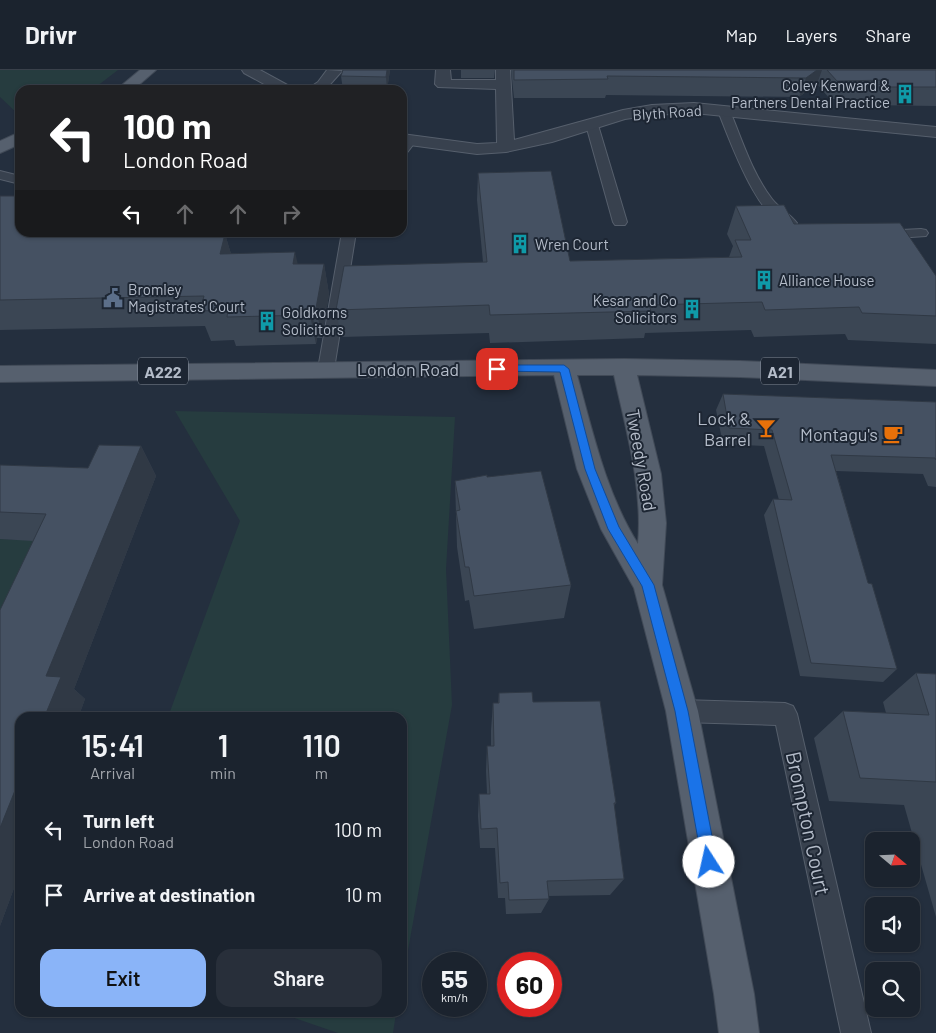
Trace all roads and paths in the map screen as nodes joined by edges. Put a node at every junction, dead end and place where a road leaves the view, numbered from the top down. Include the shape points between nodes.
1 (149, 70) edge
2 (249, 70) edge
3 (334, 70) edge
4 (443, 70) edge
5 (504, 78) edge
6 (130, 85) edge
7 (277, 85) edge
8 (323, 85) edge
9 (724, 110) junction
10 (592, 125) junction
11 (936, 132) edge
12 (15, 140) edge
13 (407, 144) edge
14 (506, 147) junction
15 (0, 148) edge
16 (0, 175) edge
17 (15, 179) edge
18 (620, 222) dead end
19 (802, 229) edge
20 (921, 234) dead end
21 (872, 236) edge
22 (348, 237) edge
23 (624, 367) junction
24 (326, 369) junction
25 (564, 369) junction
26 (0, 374) edge
27 (936, 378) edge
28 (648, 585) junction
29 (682, 711) junction
30 (739, 1033) edge
31 (856, 1033) edge

1 - 6 main road
2 - 7 street
3 - 8 street
4 - 5 street via 443,84
5 - 14 street
9 - 10 street, Blyth Road via 652,110
9 - 11 street, Blyth Road
9 - 19 lane via 761,196 779,216
10 - 14 street, Blyth Road
10 - 18 lane
12 - 15 main road
13 - 14 street, Blyth Road via 477,149
16 - 17 lane
20 - 21 lane
22 - 24 lane
23 - 25 main road, London Road / A21
23 - 27 main road, London Road / A21
23 - 28 main road, Tweedy Road via 648,474 653,522
24 - 25 main road, London Road / A222
24 - 26 main road, London Road / A222
25 - 28 main road, Tweedy Road via 590,469 614,529
28 - 29 main road, Tweedy Road
29 - 30 main road, Tweedy Road
29 - 31 lane, Brompton Court via 785,714

